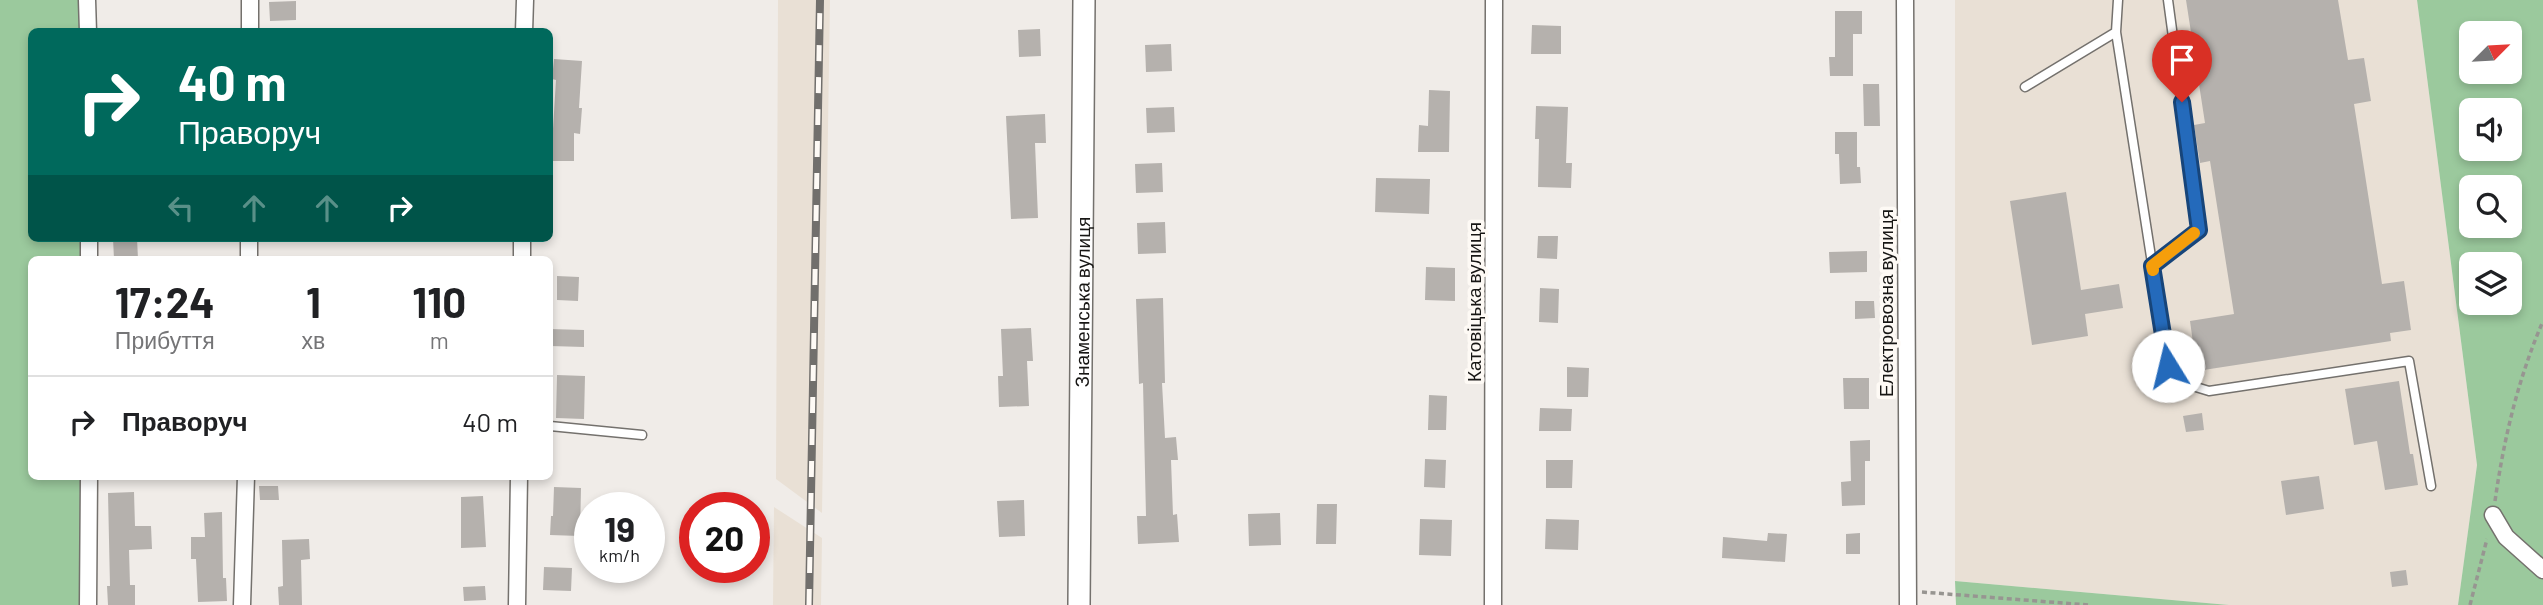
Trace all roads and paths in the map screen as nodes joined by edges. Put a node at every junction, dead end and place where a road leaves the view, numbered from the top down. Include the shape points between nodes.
1 (87, 0) edge
2 (250, 0) edge
3 (525, 0) edge
4 (1084, 0) edge
5 (1494, 0) edge
6 (1905, 0) edge
7 (2118, 0) edge
8 (2168, 0) edge
9 (88, 28) edge
10 (250, 28) edge
11 (524, 28) edge
12 (2116, 32) junction
13 (2025, 87) dead end
14 (2152, 266) junction
15 (2543, 321) edge
16 (553, 426) edge
17 (642, 435) dead end
18 (89, 480) edge
19 (246, 480) edge
20 (519, 480) edge
21 (2431, 486) dead end
22 (2493, 514) junction
23 (2543, 569) edge
24 (1908, 598) edge
25 (88, 605) edge
26 (242, 605) edge
27 (517, 605) edge
28 (1079, 605) edge
29 (1493, 605) edge
30 (2088, 605) edge
31 (2470, 605) edge

1 - 9 street
2 - 10 street
3 - 11 street
4 - 28 main road, Знаменська вулиця
5 - 29 street, Катовіцька вулиця
6 - 24 street, Електровозна вулиця
7 - 12 lane
8 - 14 lane via 2199,230
12 - 13 lane
12 - 14 lane
14 - 21 lane via 2168,366 2186,384 2209,391 2409,361
15 - 22 path via 2506,432
16 - 17 lane
18 - 25 street
19 - 26 street
20 - 27 street
22 - 23 street via 2506,537
22 - 31 path
24 - 30 path

